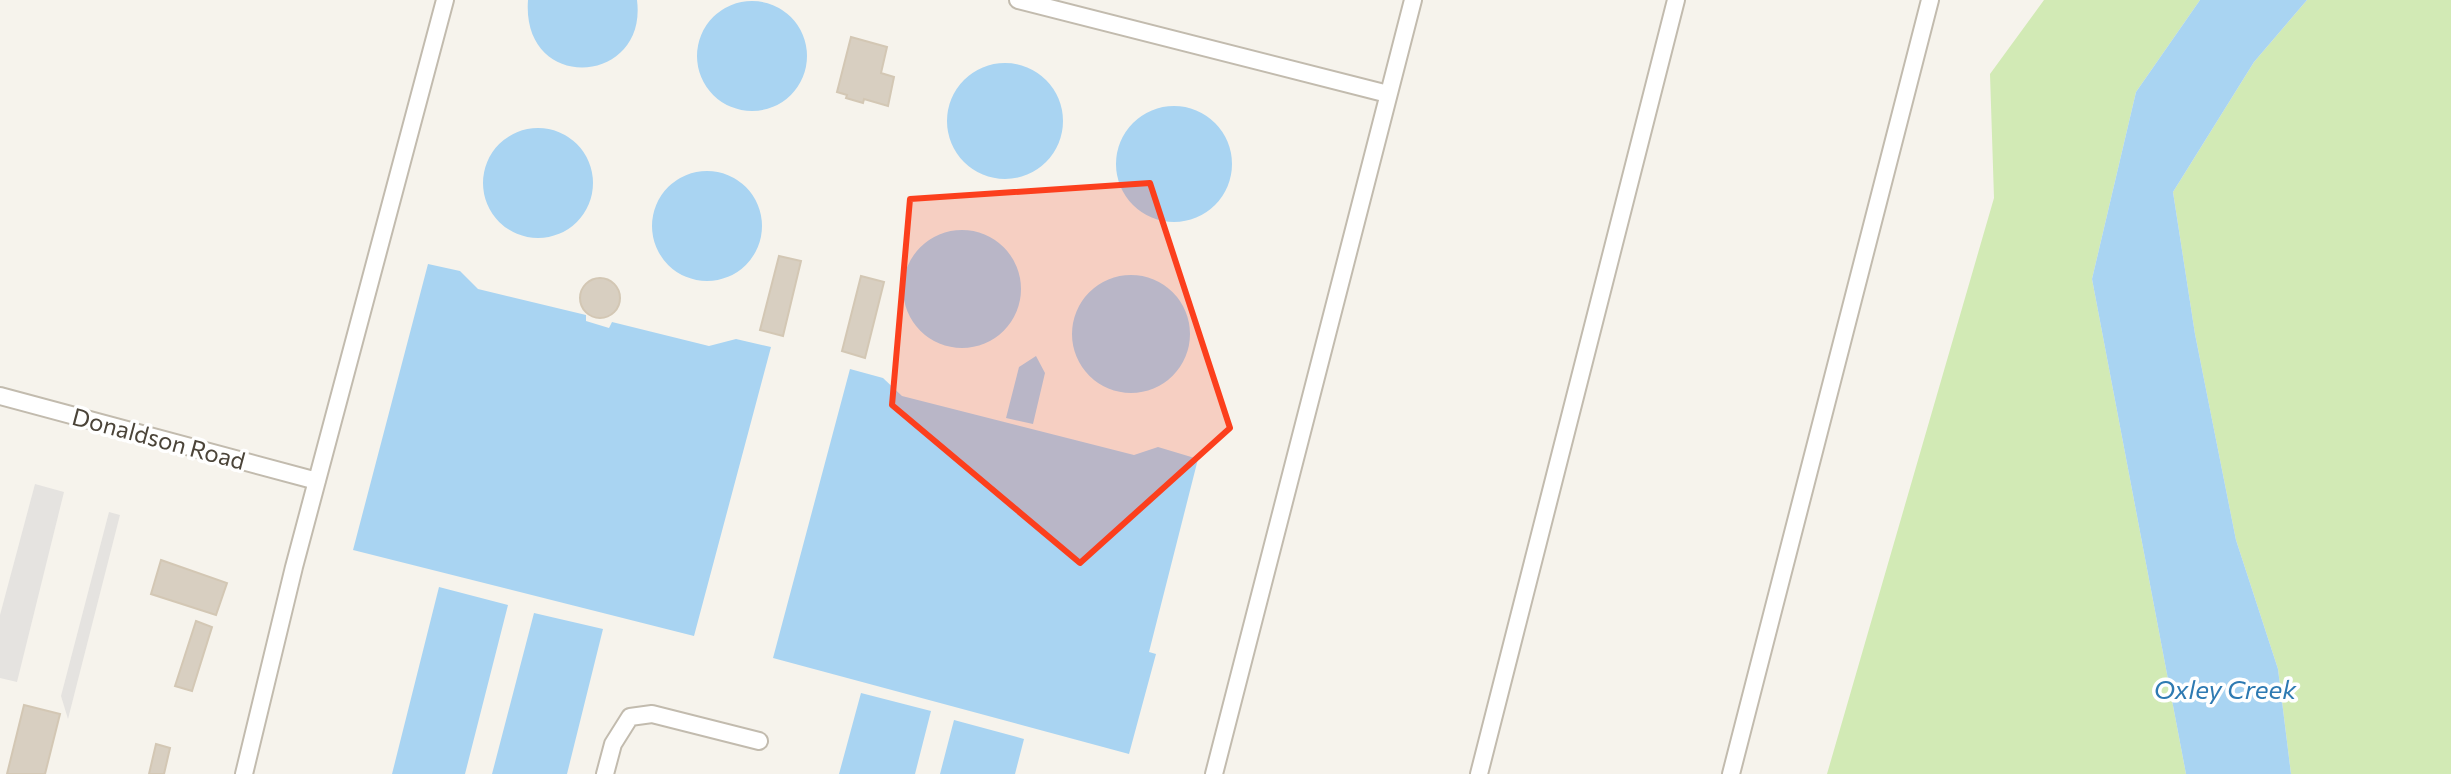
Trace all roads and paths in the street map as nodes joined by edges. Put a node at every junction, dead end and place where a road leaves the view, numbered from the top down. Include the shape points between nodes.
1 (445, 0) edge
2 (1018, 0) edge
3 (1413, 0) edge
4 (1676, 0) edge
5 (1930, 0) edge
6 (1388, 94) junction
7 (0, 396) edge
8 (317, 481) junction
9 (759, 741) dead end
10 (244, 774) edge
11 (605, 774) edge
12 (1214, 774) edge
13 (1479, 774) edge
14 (1731, 774) edge

1 - 8 lane
2 - 6 lane
3 - 6 lane
4 - 13 lane
5 - 14 lane
6 - 12 lane
7 - 8 lane, Donaldson Road
8 - 10 lane
9 - 11 lane via 652,714 630,717 613,744

